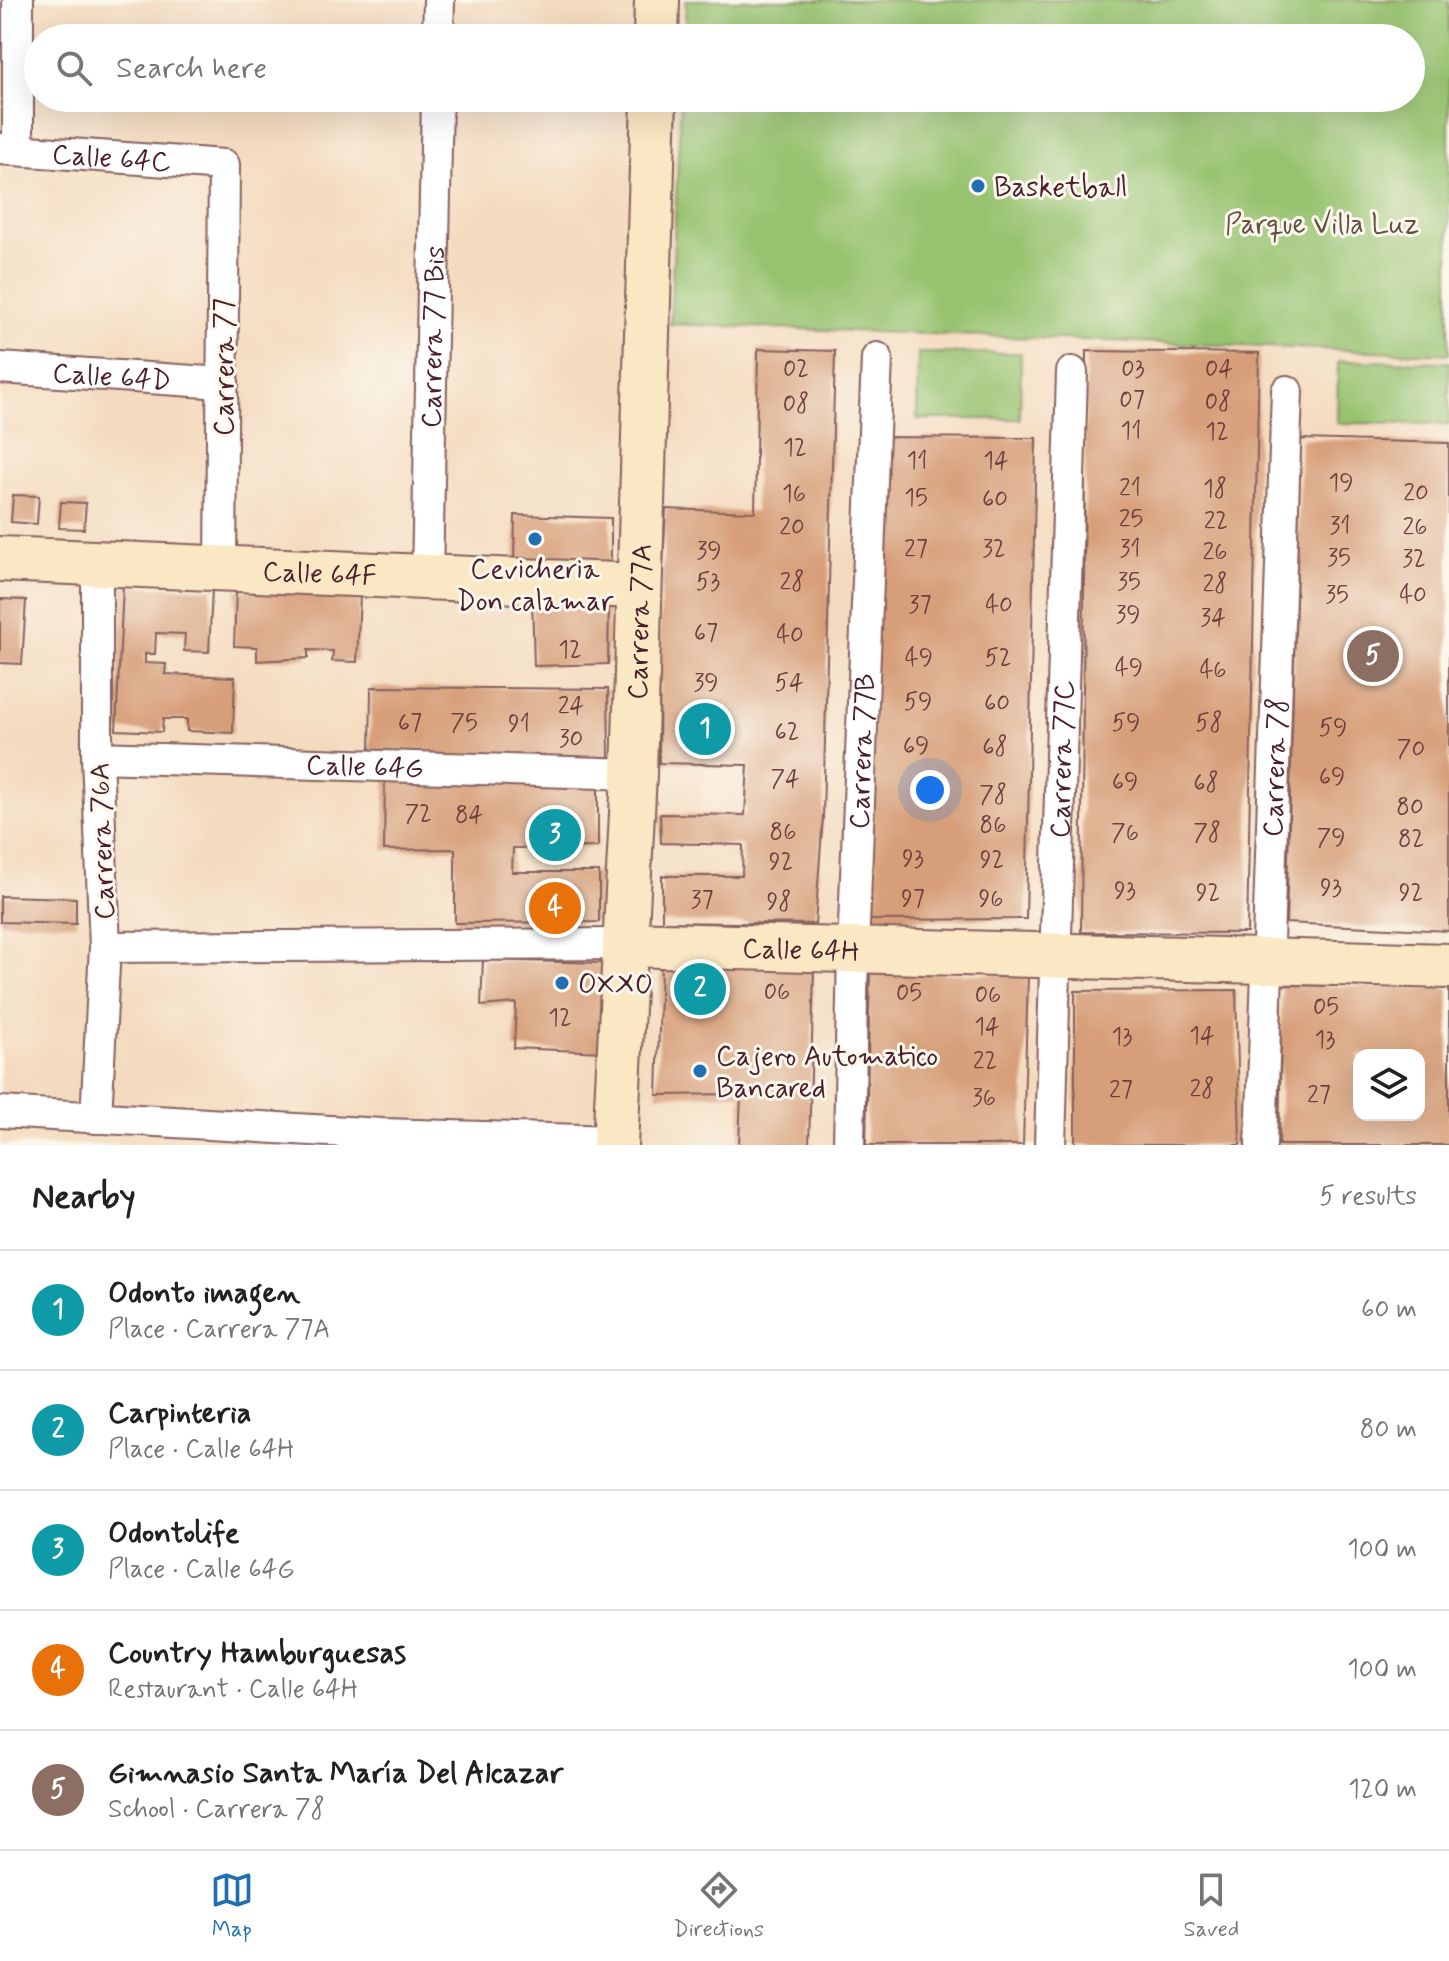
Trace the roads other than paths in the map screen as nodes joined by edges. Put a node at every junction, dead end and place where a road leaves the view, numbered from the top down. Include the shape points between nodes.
1 (18, 0) edge
2 (439, 0) edge
3 (657, 0) edge
4 (438, 24) edge
5 (656, 24) edge
6 (437, 112) edge
7 (654, 112) edge
8 (9, 149) edge
9 (224, 165) joint
10 (877, 358) dead end
11 (0, 368) edge
12 (1072, 372) dead end
13 (223, 383) junction
14 (1287, 391) dead end
15 (0, 559) edge
16 (97, 564) junction
17 (221, 570) junction
18 (427, 577) junction
19 (638, 586) junction
20 (97, 757) junction
21 (634, 774) junction
22 (625, 944) junction
23 (105, 947) junction
24 (853, 950) junction
25 (1056, 956) junction
26 (1265, 961) junction
27 (1449, 966) edge
28 (0, 1112) edge
29 (96, 1118) junction
30 (382, 1139) edge
31 (615, 1143) edge
32 (849, 1145) edge
33 (1050, 1145) edge
34 (1261, 1145) edge

1 - 8 street
2 - 4 street
3 - 5 street
6 - 18 street, Carrera 77 Bis
7 - 19 street, Carrera 77A
8 - 9 street, Calle 64C
9 - 13 street, Carrera 77
10 - 24 street, Carrera 77B
11 - 13 street, Calle 64D
12 - 25 street, Carrera 77C
13 - 17 street, Carrera 77
14 - 26 street, Carrera 78
15 - 16 street, Calle 64F
16 - 17 street, Calle 64F
16 - 20 street, Carrera 76A
17 - 18 street, Calle 64F
18 - 19 street, Calle 64F
19 - 21 street, Carrera 77A
20 - 21 street, Calle 64G
20 - 23 street, Carrera 76A
21 - 22 street, Carrera 77A
22 - 23 street, Calle 64H
22 - 24 street, Calle 64H
22 - 31 street, Carrera 77A
23 - 29 street, Carrera 76A
24 - 25 street, Calle 64H
24 - 32 street, Carrera 77B
25 - 26 street, Calle 64H
25 - 33 street, Carrera 77C
26 - 27 street, Calle 64H
26 - 34 street, Carrera 78
28 - 29 street
29 - 30 street
30 - 31 street

